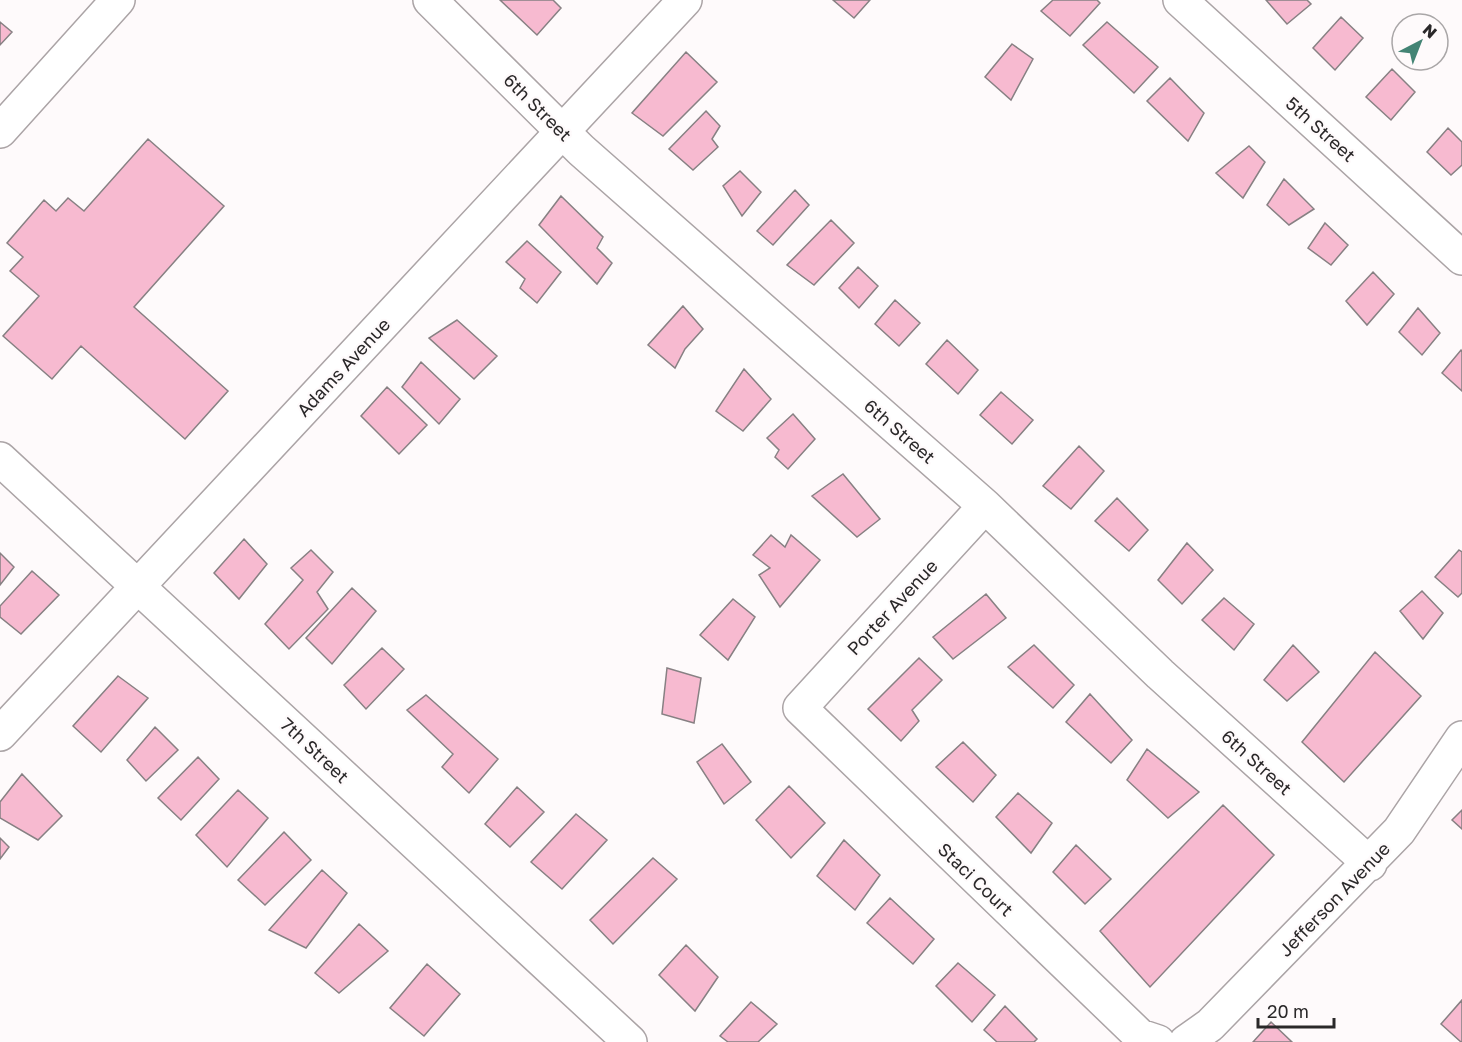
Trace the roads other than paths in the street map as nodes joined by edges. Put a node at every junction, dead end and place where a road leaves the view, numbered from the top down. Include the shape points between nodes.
1 (118, 0) edge
2 (430, 0) edge
3 (685, 0) edge
4 (1180, 0) edge
5 (0, 131) edge
6 (563, 131) junction
7 (1462, 258) edge
8 (0, 459) edge
9 (985, 506) junction
10 (139, 586) junction
11 (800, 708) joint
12 (0, 734) edge
13 (1462, 738) edge
14 (1370, 864) junction
15 (630, 1042) edge
16 (1158, 1042) edge
17 (1186, 1042) edge

1 - 5 street
2 - 6 street, 6th Street
3 - 6 street, Adams Avenue
4 - 7 street, 5th Street
6 - 9 street, 6th Street
6 - 10 street, Adams Avenue
8 - 10 street, 7th Street
9 - 11 street, Porter Avenue
9 - 14 street, 6th Street via 1160,674
10 - 12 street, Adams Avenue
10 - 15 street, 7th Street
11 - 16 street, Staci Court via 1140,1036
13 - 14 street, Jefferson Avenue via 1399,831
14 - 17 street, Jefferson Avenue via 1210,1025

